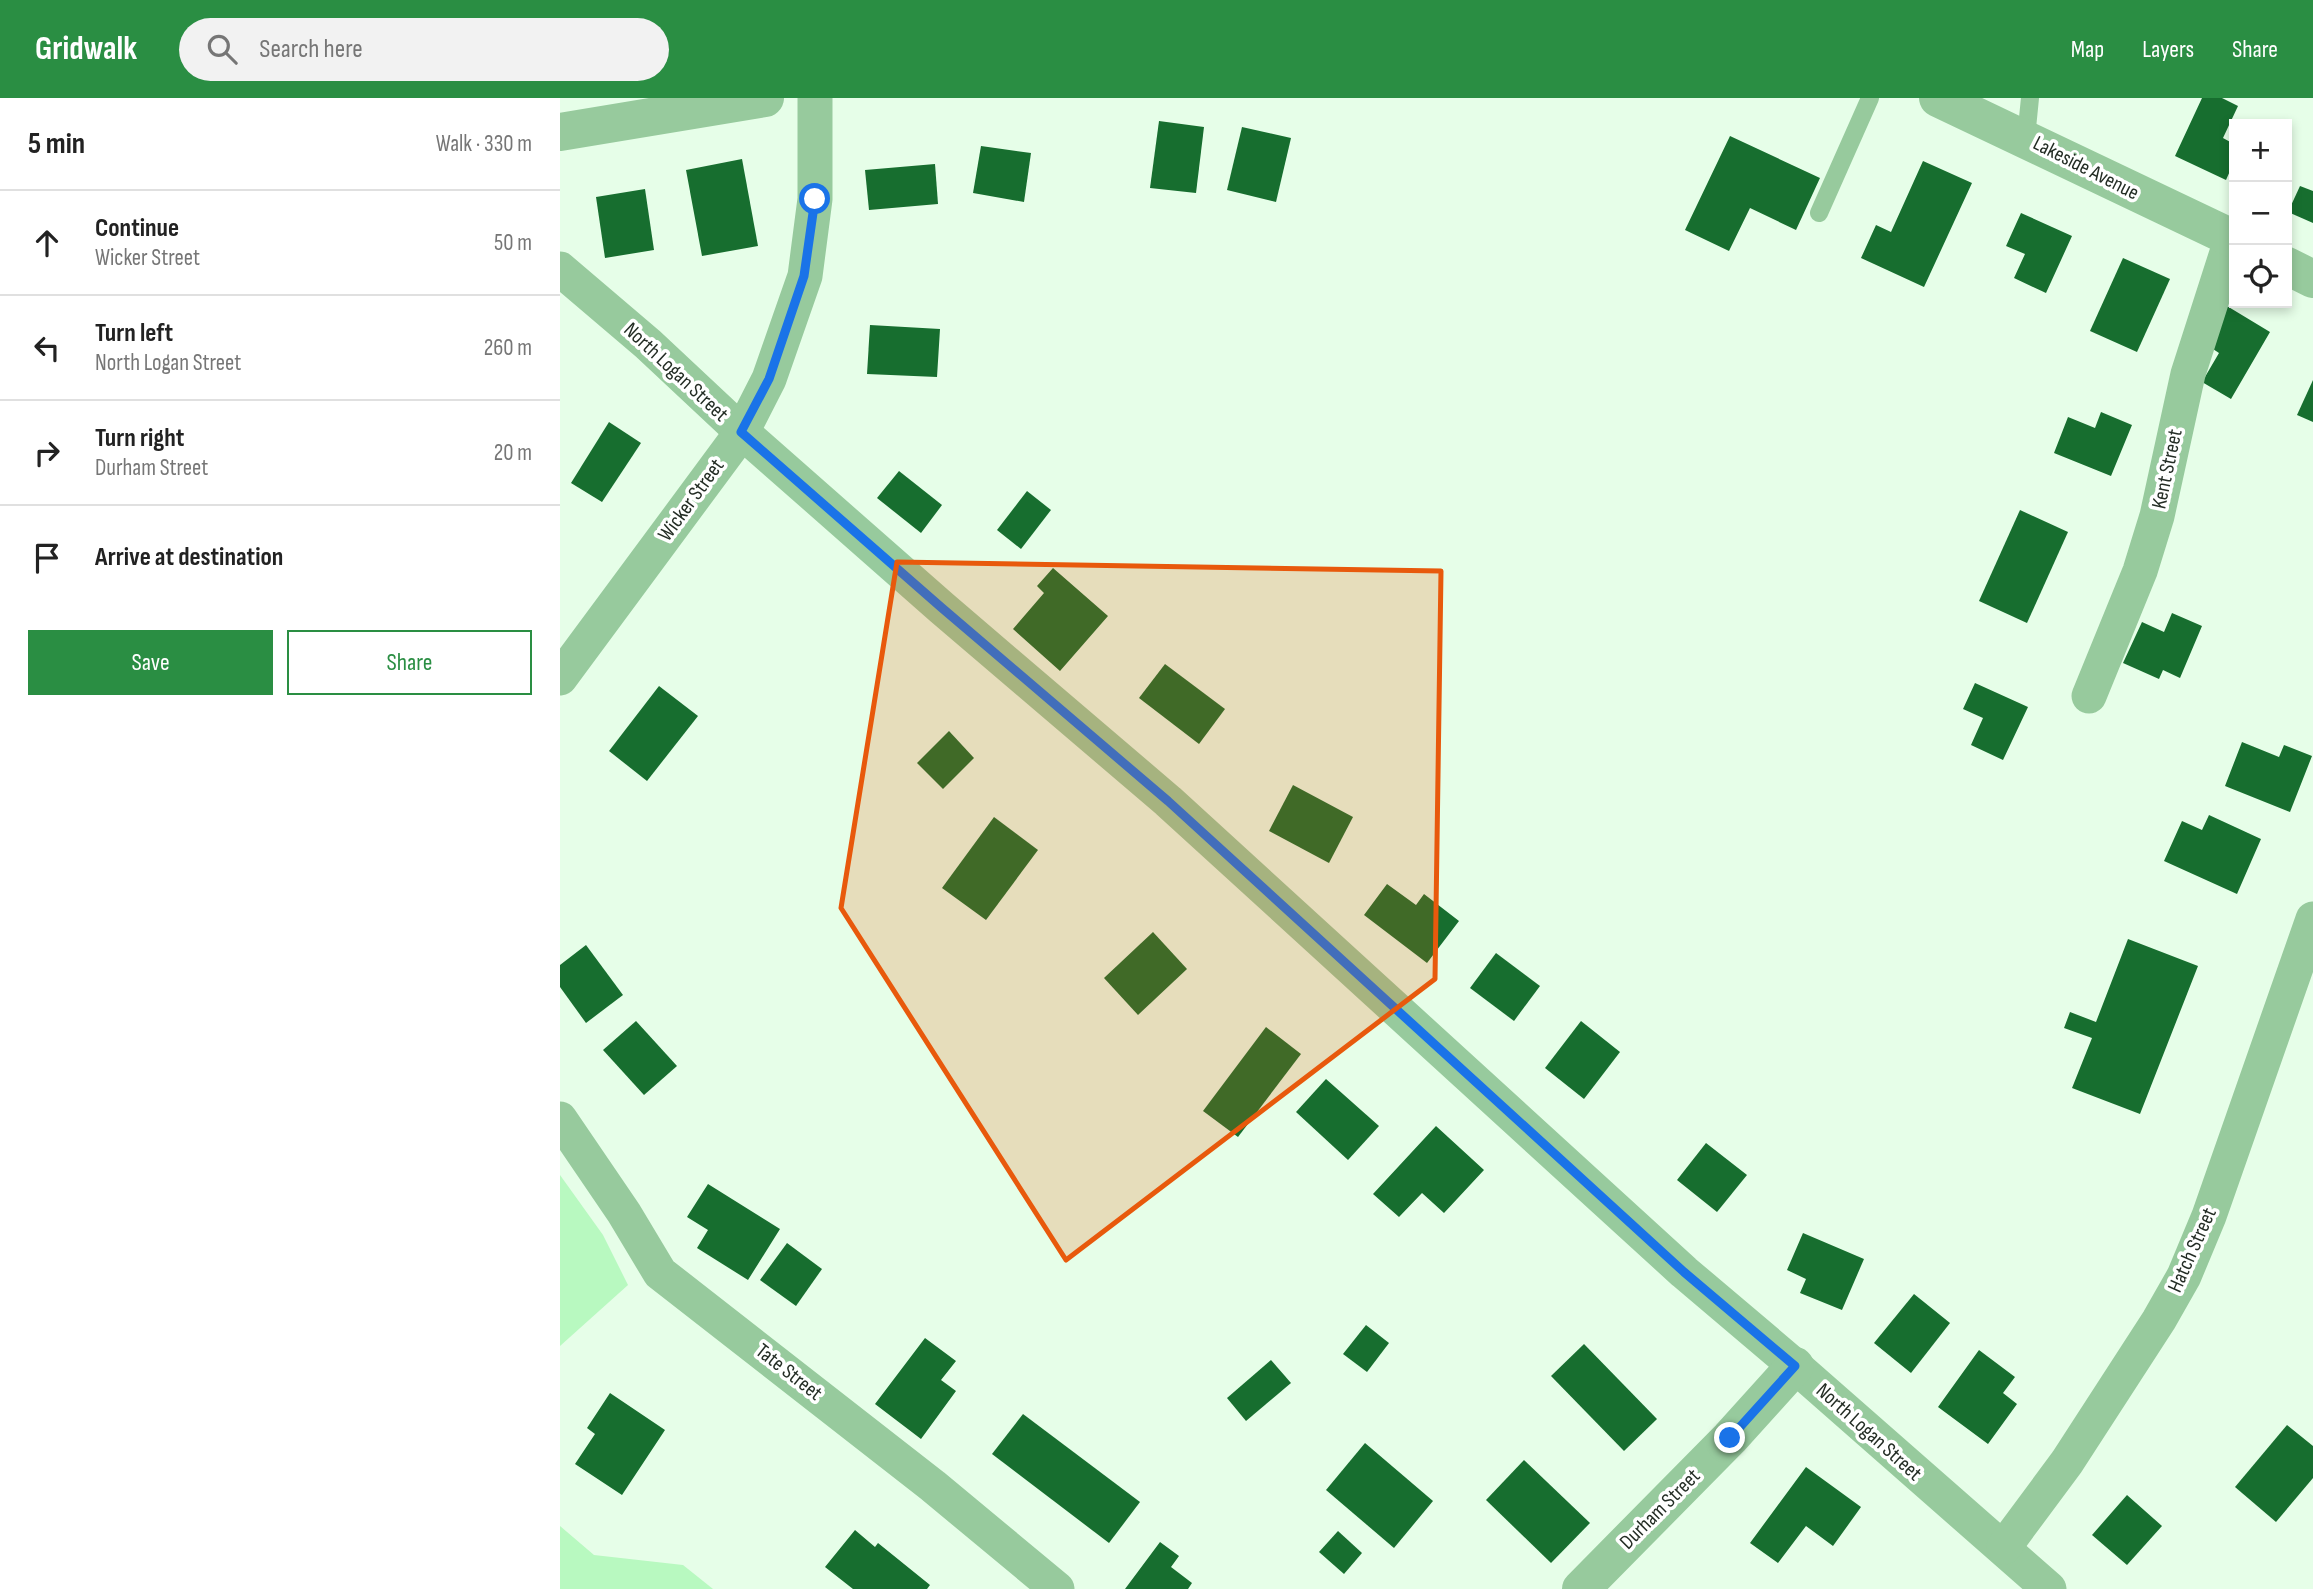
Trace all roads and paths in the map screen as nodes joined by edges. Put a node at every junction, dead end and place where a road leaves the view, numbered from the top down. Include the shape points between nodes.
1 (765, 98) edge
2 (815, 98) edge
3 (1870, 98) edge
4 (1938, 98) edge
5 (2030, 98) edge
6 (560, 132) edge
7 (2026, 138) junction
8 (1819, 213) dead end
9 (2229, 236) edge
10 (2231, 245) edge
11 (2292, 268) edge
12 (560, 269) edge
13 (2313, 279) edge
14 (741, 432) junction
15 (560, 678) edge
16 (2089, 696) dead end
17 (2313, 919) edge
18 (560, 1119) edge
19 (1795, 1366) junction
20 (2004, 1547) junction
21 (1058, 1589) edge
22 (1581, 1589) edge
23 (2049, 1589) edge

1 - 6 street
2 - 14 street, Wicker Street via 815,199 804,276 769,379
3 - 8 lane
4 - 7 street, Lakeside Avenue
5 - 7 lane
7 - 9 street, Lakeside Avenue
10 - 16 street, Kent Street via 2188,374 2140,571
11 - 13 street
12 - 14 street, North Logan Street
14 - 15 street, Wicker Street
14 - 19 street, North Logan Street via 1168,801 1684,1272
17 - 20 street, Hatch Street via 2209,1216 2183,1276 2067,1462
18 - 21 street, Tate Street via 660,1273
19 - 20 street, North Logan Street
19 - 22 street, Durham Street
20 - 23 street, North Logan Street

